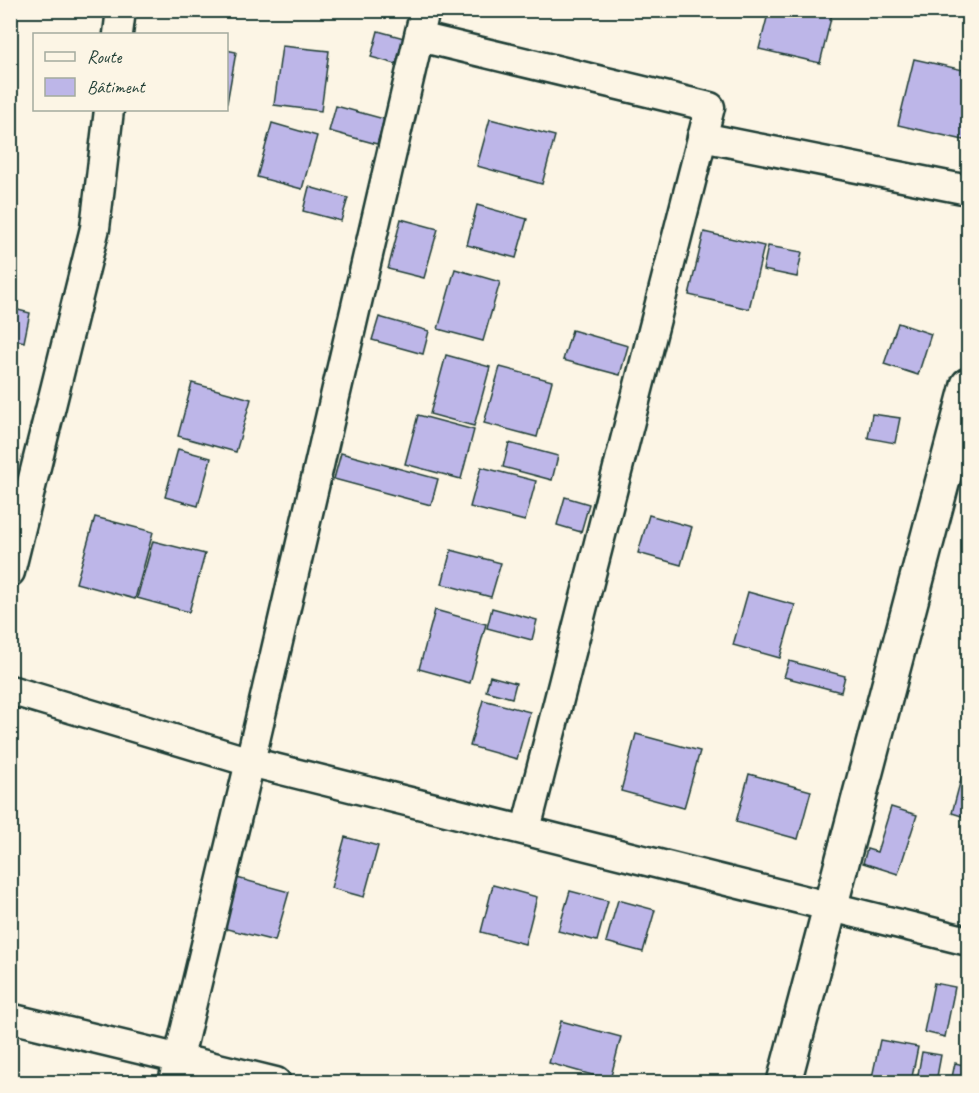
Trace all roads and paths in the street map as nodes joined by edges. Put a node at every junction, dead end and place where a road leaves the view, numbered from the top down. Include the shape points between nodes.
1 (121, 10) edge
2 (422, 24) edge
3 (118, 33) edge
4 (110, 111) edge
5 (702, 137) junction
6 (969, 190) edge
7 (969, 385) edge
8 (10, 572) edge
9 (10, 690) edge
10 (250, 762) junction
11 (526, 829) junction
12 (831, 906) junction
13 (969, 940) edge
14 (10, 1017) edge
15 (176, 1071) edge
16 (276, 1083) edge
17 (784, 1083) edge

1 - 3 street
2 - 5 street via 710,107
2 - 10 street
4 - 8 street via 95,228
5 - 6 street
5 - 11 street
7 - 12 street
9 - 10 street
10 - 11 street
10 - 15 street
11 - 12 street
12 - 13 street
12 - 17 street
14 - 15 street
15 - 16 street

